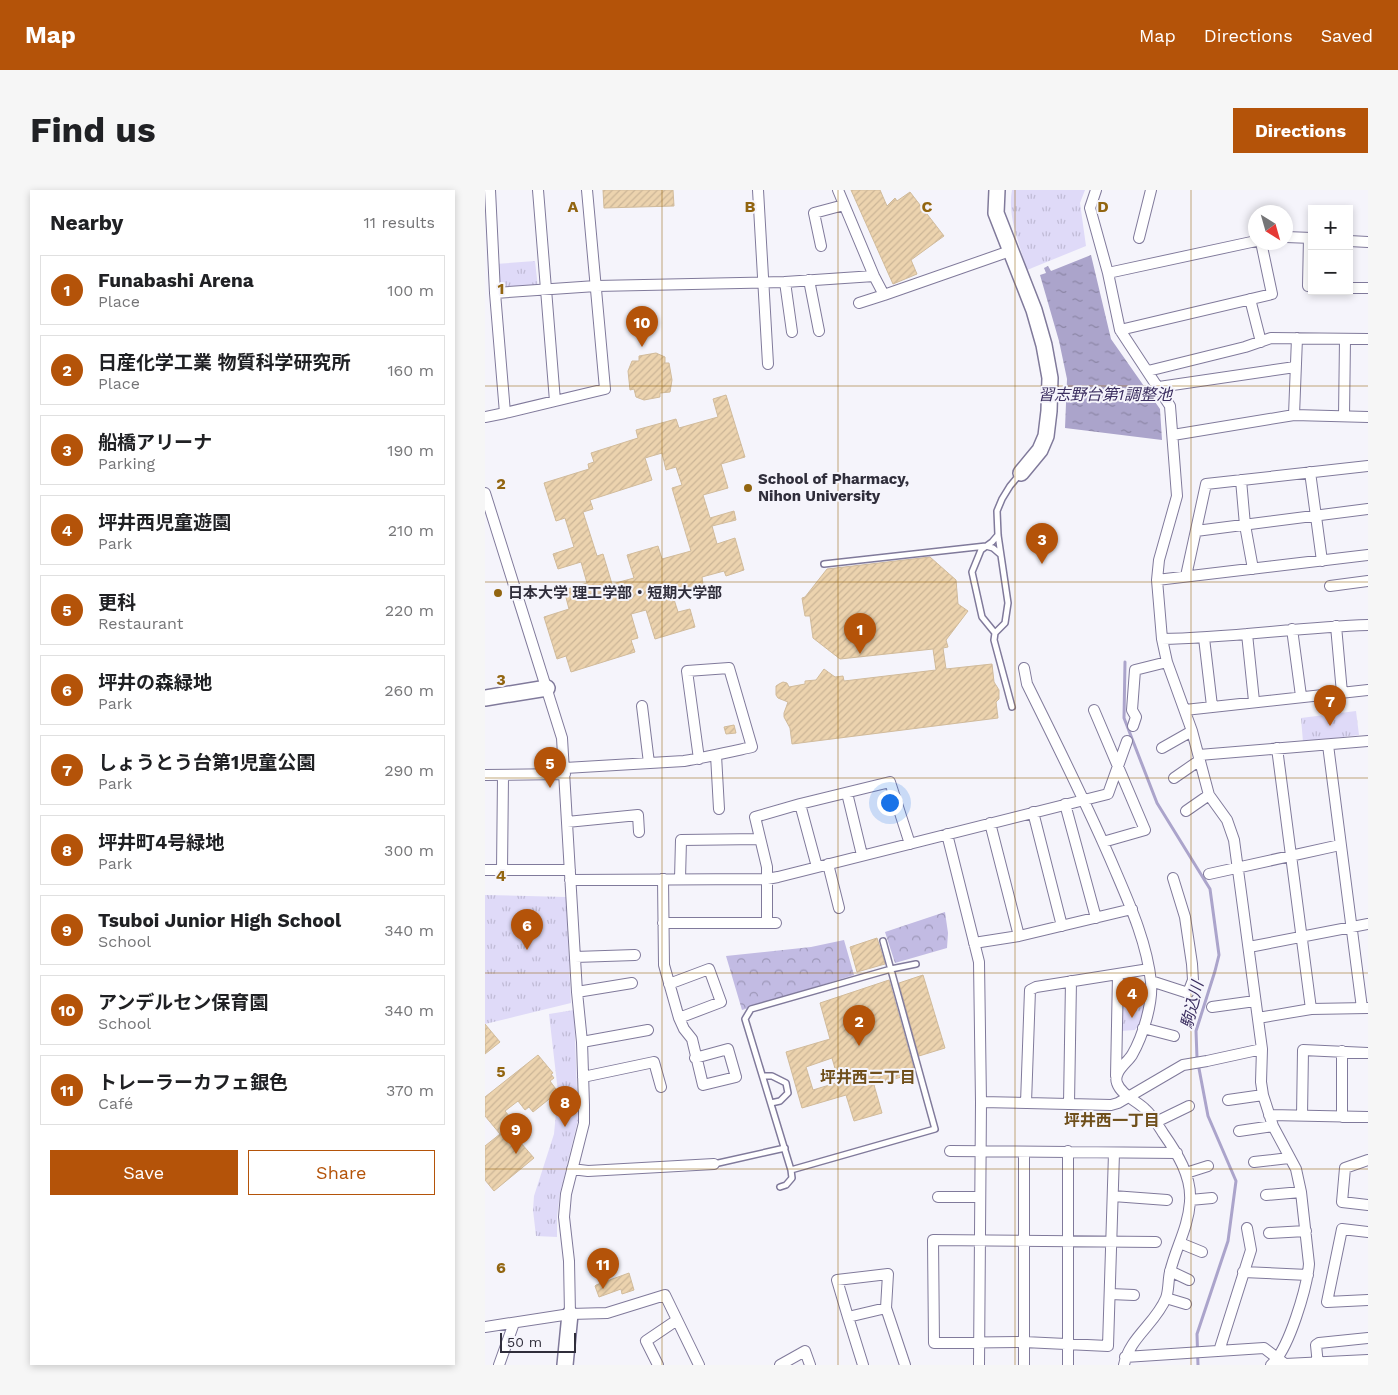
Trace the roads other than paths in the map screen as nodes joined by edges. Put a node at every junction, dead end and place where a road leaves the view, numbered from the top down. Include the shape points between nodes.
1 (490, 190) edge
2 (538, 190) edge
3 (587, 190) edge
4 (758, 190) edge
5 (838, 190) edge
6 (997, 190) edge
7 (1096, 190) edge
8 (1151, 190) edge
9 (845, 205) junction
10 (1293, 237) edge
11 (1139, 238) dead end
12 (1308, 238) edge
13 (1353, 241) edge
14 (1368, 242) edge
15 (1248, 243) edge
16 (821, 246) dead end
17 (1263, 250) edge
18 (1010, 251) junction
19 (1109, 273) junction
20 (875, 276) junction
21 (809, 280) junction
22 (764, 282) junction
23 (785, 282) junction
24 (596, 286) junction
25 (1353, 288) edge
26 (1368, 288) edge
27 (545, 289) junction
28 (495, 293) junction
29 (884, 295) junction
30 (1250, 299) junction
31 (859, 303) dead end
32 (1120, 330) junction
33 (792, 332) dead end
34 (819, 332) dead end
35 (1297, 338) junction
36 (1345, 339) junction
37 (1368, 339) edge
38 (1261, 342) junction
39 (767, 364) dead end
40 (1295, 367) junction
41 (1148, 370) junction
42 (1159, 387) junction
43 (555, 401) junction
44 (505, 413) junction
45 (1294, 415) junction
46 (1344, 416) junction
47 (485, 417) edge
48 (1368, 417) edge
49 (1173, 435) junction
50 (1368, 466) edge
51 (1310, 472) junction
52 (1021, 473) joint
53 (1241, 480) junction
54 (485, 493) edge
55 (1368, 509) edge
56 (1316, 516) junction
57 (1245, 525) junction
58 (1195, 531) junction
59 (998, 535) junction
60 (986, 546) junction
61 (1368, 555) edge
62 (1001, 556) junction
63 (1322, 561) junction
64 (824, 564) dead end
65 (1253, 569) junction
66 (1186, 576) junction
67 (1157, 580) junction
68 (1368, 582) edge
69 (1330, 586) dead end
70 (1368, 625) edge
71 (1336, 626) junction
72 (1293, 629) junction
73 (995, 633) junction
74 (1247, 634) junction
75 (1204, 638) junction
76 (1162, 639) junction
77 (1167, 662) junction
78 (1024, 668) dead end
79 (547, 688) junction
80 (1368, 690) edge
81 (1342, 693) junction
82 (1301, 696) junction
83 (485, 698) edge
84 (1254, 701) junction
85 (642, 706) dead end
86 (1212, 706) junction
87 (1012, 707) dead end
88 (1094, 710) dead end
89 (1185, 710) junction
90 (1133, 726) dead end
91 (1192, 731) junction
92 (1127, 741) dead end
93 (1368, 741) edge
94 (1328, 744) junction
95 (1162, 748) dead end
96 (1277, 748) junction
97 (716, 755) junction
98 (1199, 758) junction
99 (699, 759) junction
100 (649, 763) junction
101 (1118, 766) junction
102 (565, 771) junction
103 (485, 775) edge
104 (503, 776) junction
105 (1173, 778) dead end
106 (847, 793) junction
107 (1209, 795) junction
108 (1085, 800) junction
109 (800, 804) junction
110 (1065, 804) junction
111 (719, 809) dead end
112 (1186, 811) dead end
113 (1033, 812) junction
114 (567, 822) junction
115 (990, 823) junction
116 (639, 832) dead end
117 (947, 834) junction
118 (760, 839) junction
119 (1103, 842) junction
120 (910, 844) junction
121 (1340, 845) junction
122 (862, 856) junction
123 (1291, 856) junction
124 (822, 866) junction
125 (1238, 868) junction
126 (485, 870) edge
127 (503, 870) junction
128 (1209, 874) dead end
129 (570, 875) junction
130 (1173, 878) dead end
131 (663, 879) junction
132 (680, 879) junction
133 (767, 879) junction
134 (839, 908) dead end
135 (1132, 909) junction
136 (1096, 918) junction
137 (663, 923) junction
138 (1368, 924) edge
139 (1062, 926) junction
140 (1353, 927) junction
141 (1019, 936) junction
142 (1301, 937) junction
143 (883, 941) dead end
144 (974, 943) junction
145 (1249, 947) junction
146 (635, 954) dead end
147 (575, 957) junction
148 (916, 964) dead end
149 (891, 969) junction
150 (1149, 969) junction
151 (1117, 974) junction
152 (1071, 981) junction
153 (1151, 982) junction
154 (632, 984) dead end
155 (669, 984) junction
156 (577, 992) junction
157 (1255, 1001) junction
158 (1212, 1007) dead end
159 (1365, 1008) edge
160 (1311, 1010) junction
161 (679, 1018) junction
162 (1258, 1018) junction
163 (1143, 1028) junction
164 (648, 1030) dead end
165 (1174, 1036) dead end
166 (582, 1042) junction
167 (1262, 1049) junction
168 (1342, 1052) junction
169 (1368, 1053) edge
170 (695, 1058) junction
171 (763, 1076) junction
172 (583, 1077) junction
173 (1116, 1077) junction
174 (661, 1087) dead end
175 (1263, 1095) junction
176 (1128, 1096) junction
177 (1228, 1100) dead end
178 (981, 1102) junction
179 (771, 1103) junction
180 (1027, 1103) junction
181 (1069, 1104) junction
182 (1189, 1106) dead end
183 (1269, 1115) junction
184 (1302, 1116) junction
185 (1342, 1117) junction
186 (1368, 1117) edge
187 (1156, 1122) junction
188 (1273, 1126) junction
189 (1239, 1131) dead end
190 (785, 1148) junction
191 (950, 1151) dead end
192 (979, 1152) junction
193 (1024, 1152) junction
194 (1069, 1152) junction
195 (1114, 1153) junction
196 (1177, 1153) junction
197 (1289, 1158) junction
198 (1368, 1160) edge
199 (1254, 1162) dead end
200 (714, 1164) joint
201 (1208, 1166) dead end
202 (572, 1170) junction
203 (791, 1170) junction
204 (1186, 1172) junction
205 (780, 1187) dead end
206 (1301, 1192) junction
207 (1266, 1194) dead end
208 (938, 1196) dead end
209 (1113, 1196) junction
210 (979, 1197) junction
211 (1212, 1198) dead end
212 (1167, 1200) dead end
213 (1190, 1200) junction
214 (1368, 1205) edge
215 (1247, 1228) dead end
216 (1306, 1231) junction
217 (1368, 1232) edge
218 (1269, 1233) dead end
219 (979, 1241) junction
220 (1024, 1242) junction
221 (1068, 1242) junction
222 (1112, 1242) junction
223 (1156, 1242) dead end
224 (1181, 1243) junction
225 (1203, 1252) dead end
226 (1170, 1271) junction
227 (1243, 1272) junction
228 (1308, 1275) junction
229 (1189, 1280) dead end
230 (1110, 1294) junction
231 (1135, 1295) dead end
232 (1166, 1298) junction
233 (1368, 1300) edge
234 (1186, 1304) dead end
235 (886, 1308) junction
236 (570, 1314) junction
237 (848, 1317) junction
238 (677, 1320) junction
239 (514, 1323) junction
240 (485, 1327) edge
241 (1368, 1338) edge
242 (979, 1342) junction
243 (1024, 1342) junction
244 (1068, 1343) junction
245 (1219, 1351) junction
246 (1368, 1360) edge
247 (1124, 1361) edge
248 (1279, 1363) edge
249 (1357, 1363) edge
250 (1318, 1364) edge
251 (499, 1365) edge
252 (565, 1365) edge
253 (658, 1365) edge
254 (699, 1365) edge
255 (780, 1365) edge
256 (810, 1365) edge
257 (863, 1365) edge
258 (905, 1365) edge
259 (979, 1365) edge
260 (1024, 1365) edge
261 (1068, 1365) edge

1 - 28 street
2 - 27 street
3 - 24 street
4 - 22 street
5 - 9 street
6 - 18 street via 996,213
7 - 19 street via 1089,208
8 - 11 street
9 - 16 street via 814,213
9 - 20 street
10 - 12 street
13 - 14 street
15 - 19 street
17 - 30 street via 1272,294
18 - 29 street
18 - 52 street via 1034,310 1049,378 1046,436 1040,450
19 - 32 street
20 - 21 street
20 - 29 street
21 - 23 street
21 - 34 street
22 - 23 street
22 - 24 street
22 - 39 street
23 - 33 street
24 - 27 street
24 - 43 street via 605,389
25 - 26 street
27 - 28 street
27 - 43 street
28 - 44 street
29 - 31 street
30 - 32 street
30 - 38 street
32 - 41 street
35 - 36 street
35 - 38 street via 1271,338
35 - 40 street
36 - 37 street
36 - 46 street
38 - 41 street
40 - 42 street
40 - 45 street
41 - 42 street
42 - 49 street via 1170,406
43 - 44 street
44 - 47 street
45 - 46 street
45 - 49 street
46 - 48 street
49 - 67 street via 1177,496 1159,560
50 - 51 street
51 - 53 street
51 - 56 street
52 - 59 lane via 1001,499 997,511
53 - 57 street
53 - 58 street via 1206,484
54 - 79 street
55 - 56 street
56 - 57 street
56 - 63 street
57 - 58 street
57 - 65 street
58 - 66 street
59 - 60 lane
59 - 62 lane
60 - 62 lane
60 - 64 lane
60 - 73 lane via 977,555 972,572 982,617
61 - 63 street
62 - 73 lane via 1008,603 1005,623
63 - 65 street
65 - 66 street
66 - 67 street
67 - 76 street
68 - 69 street
70 - 71 street
71 - 72 street
71 - 81 street
72 - 74 street
72 - 82 street
73 - 87 lane
74 - 75 street
74 - 84 street
75 - 76 street
75 - 86 street
76 - 77 street
77 - 89 street
77 - 90 street via 1135,670 1131,710 1136,717
78 - 108 street via 1027,684
79 - 83 street
79 - 102 street via 562,738
80 - 81 street
81 - 82 street
82 - 84 street
84 - 86 street
85 - 100 street
86 - 89 street
88 - 101 street
89 - 91 street
91 - 95 street
91 - 98 street
92 - 101 street
93 - 94 street
94 - 96 street
94 - 121 street
96 - 98 street
96 - 123 street
97 - 99 street
97 - 99 street via 752,747 729,668 687,671
97 - 111 street
98 - 105 street
98 - 107 street
99 - 100 street
100 - 102 street
101 - 108 street via 1108,794
101 - 119 street via 1145,830
102 - 104 street
102 - 114 street
103 - 104 street
104 - 127 street
106 - 109 street
106 - 120 street via 890,782
106 - 122 street
107 - 112 street
107 - 125 street via 1227,820
108 - 110 street
108 - 119 street
109 - 118 street via 755,817
109 - 124 street
110 - 113 street
110 - 136 street
113 - 115 street
113 - 139 street
114 - 116 street via 638,815
114 - 129 street
115 - 117 street
115 - 141 street
117 - 120 street
117 - 144 street
118 - 132 street via 681,840
118 - 133 street
119 - 135 street
120 - 122 street
121 - 123 street
121 - 140 street
122 - 124 street
123 - 125 street
123 - 142 street
124 - 133 street
124 - 134 street
125 - 128 street
125 - 145 street
126 - 127 street
127 - 129 street
129 - 131 street
129 - 147 street
130 - 153 street via 1185,917 1193,980 1188,993
131 - 132 street
131 - 137 street
132 - 133 street
133 - 137 street via 772,923
135 - 136 street
135 - 150 street
136 - 139 street
137 - 155 street via 664,965
138 - 140 street
139 - 141 street
140 - 142 street
140 - 159 street
141 - 144 street
142 - 145 street
142 - 160 street
143 - 149 lane
144 - 178 street via 979,962
145 - 157 street
146 - 147 street
147 - 156 street
148 - 149 lane
149 - 171 lane via 751,1009 745,1019
149 - 203 lane via 935,1129
150 - 151 street
150 - 153 street
151 - 152 street
151 - 173 street
152 - 180 street via 1030,990
152 - 181 street
153 - 163 street via 1150,1003
154 - 156 street
155 - 161 street
155 - 161 street via 709,969 721,1002
156 - 166 street
157 - 158 street
157 - 162 street
159 - 160 street
160 - 162 street
161 - 170 street via 692,1039
162 - 167 street
163 - 165 street
163 - 173 street via 1133,1053
164 - 166 street
166 - 172 street
167 - 175 street
167 - 176 street via 1183,1064
168 - 169 street
168 - 184 street via 1303,1050
168 - 185 street
170 - 170 street via 728,1049 736,1077 703,1085
171 - 179 lane
171 - 179 lane via 772,1076 787,1083 789,1093 780,1101
172 - 174 street via 654,1062
172 - 202 street via 584,1123
173 - 176 street via 1118,1086
175 - 177 street
175 - 183 street
176 - 181 street via 1111,1105
176 - 187 street
178 - 180 street
178 - 192 street
179 - 190 lane
180 - 181 street
182 - 187 street
183 - 184 street
183 - 188 street
184 - 185 street
185 - 186 street
187 - 196 street
188 - 189 street
188 - 197 street
190 - 200 lane
190 - 203 lane
191 - 192 street
192 - 193 street
192 - 210 street
193 - 194 street
193 - 220 street
194 - 195 street
194 - 221 street
195 - 196 street
195 - 209 street
196 - 204 street
197 - 199 street
197 - 206 street via 1296,1169
198 - 214 street via 1345,1168 1342,1202
200 - 202 street
201 - 204 street
202 - 236 street via 564,1217
203 - 205 lane via 793,1178
204 - 213 street
206 - 207 street
206 - 216 street
208 - 210 street
209 - 212 street
209 - 222 street
210 - 219 street
211 - 213 street
213 - 224 street
215 - 227 street via 1251,1250
216 - 218 street
216 - 228 street
217 - 233 street via 1342,1229 1327,1302
219 - 220 street
219 - 242 street
219 - 242 street via 933,1240 934,1343
220 - 221 street
220 - 243 street
221 - 222 street
221 - 244 street
222 - 223 street
222 - 230 street
224 - 225 street
224 - 226 street
226 - 229 street
226 - 232 street
227 - 228 street
227 - 245 street
228 - 248 street
230 - 231 street
230 - 244 street via 1107,1346
232 - 234 street
232 - 247 street via 1129,1348
235 - 237 street
235 - 237 street via 888,1274 837,1280
235 - 258 street
236 - 238 street via 607,1313 665,1295
236 - 239 street
236 - 252 street
237 - 257 street
238 - 253 street via 646,1341
238 - 254 street
239 - 240 street
239 - 251 street
241 - 250 street via 1319,1343 1316,1345
242 - 243 street
242 - 259 street
243 - 244 street
243 - 260 street
244 - 261 street
245 - 247 street
245 - 248 street via 1264,1348
246 - 249 street
248 - 250 street
249 - 250 street
255 - 256 street via 805,1351

